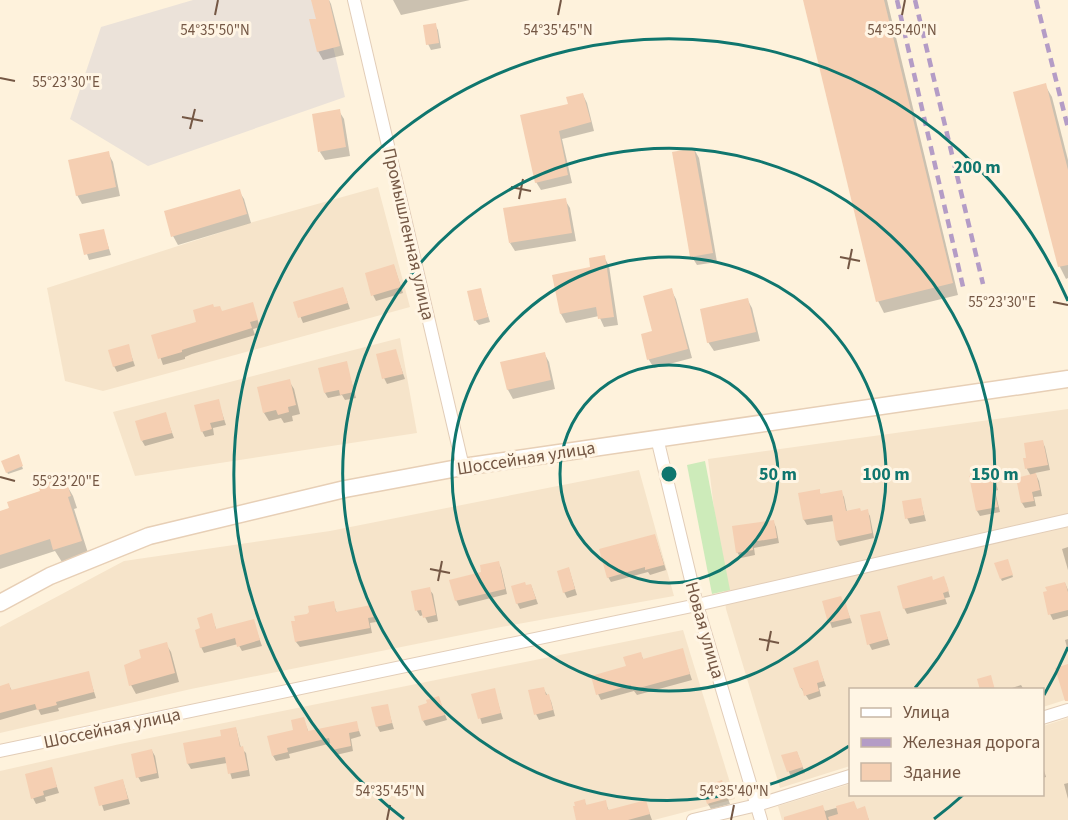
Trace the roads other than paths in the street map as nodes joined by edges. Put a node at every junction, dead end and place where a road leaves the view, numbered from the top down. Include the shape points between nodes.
1 (354, 0) edge
2 (1068, 379) edge
3 (657, 438) junction
4 (463, 467) junction
5 (1068, 520) edge
6 (0, 603) edge
7 (697, 605) junction
8 (1068, 710) edge
9 (1044, 717) edge
10 (0, 751) edge
11 (849, 776) edge
12 (757, 805) junction
13 (693, 820) edge
14 (761, 820) edge

1 - 4 street, Промышленная улица
2 - 3 main road, Шоссейная улица
3 - 4 main road, Шоссейная улица
3 - 7 street, Новая улица
4 - 6 main road, Шоссейная улица via 345,489 149,536 50,576
5 - 7 street, Шоссейная улица
7 - 10 street, Шоссейная улица
7 - 12 street, Новая улица
8 - 9 street
11 - 12 street
12 - 13 street
12 - 14 street, Новая улица

